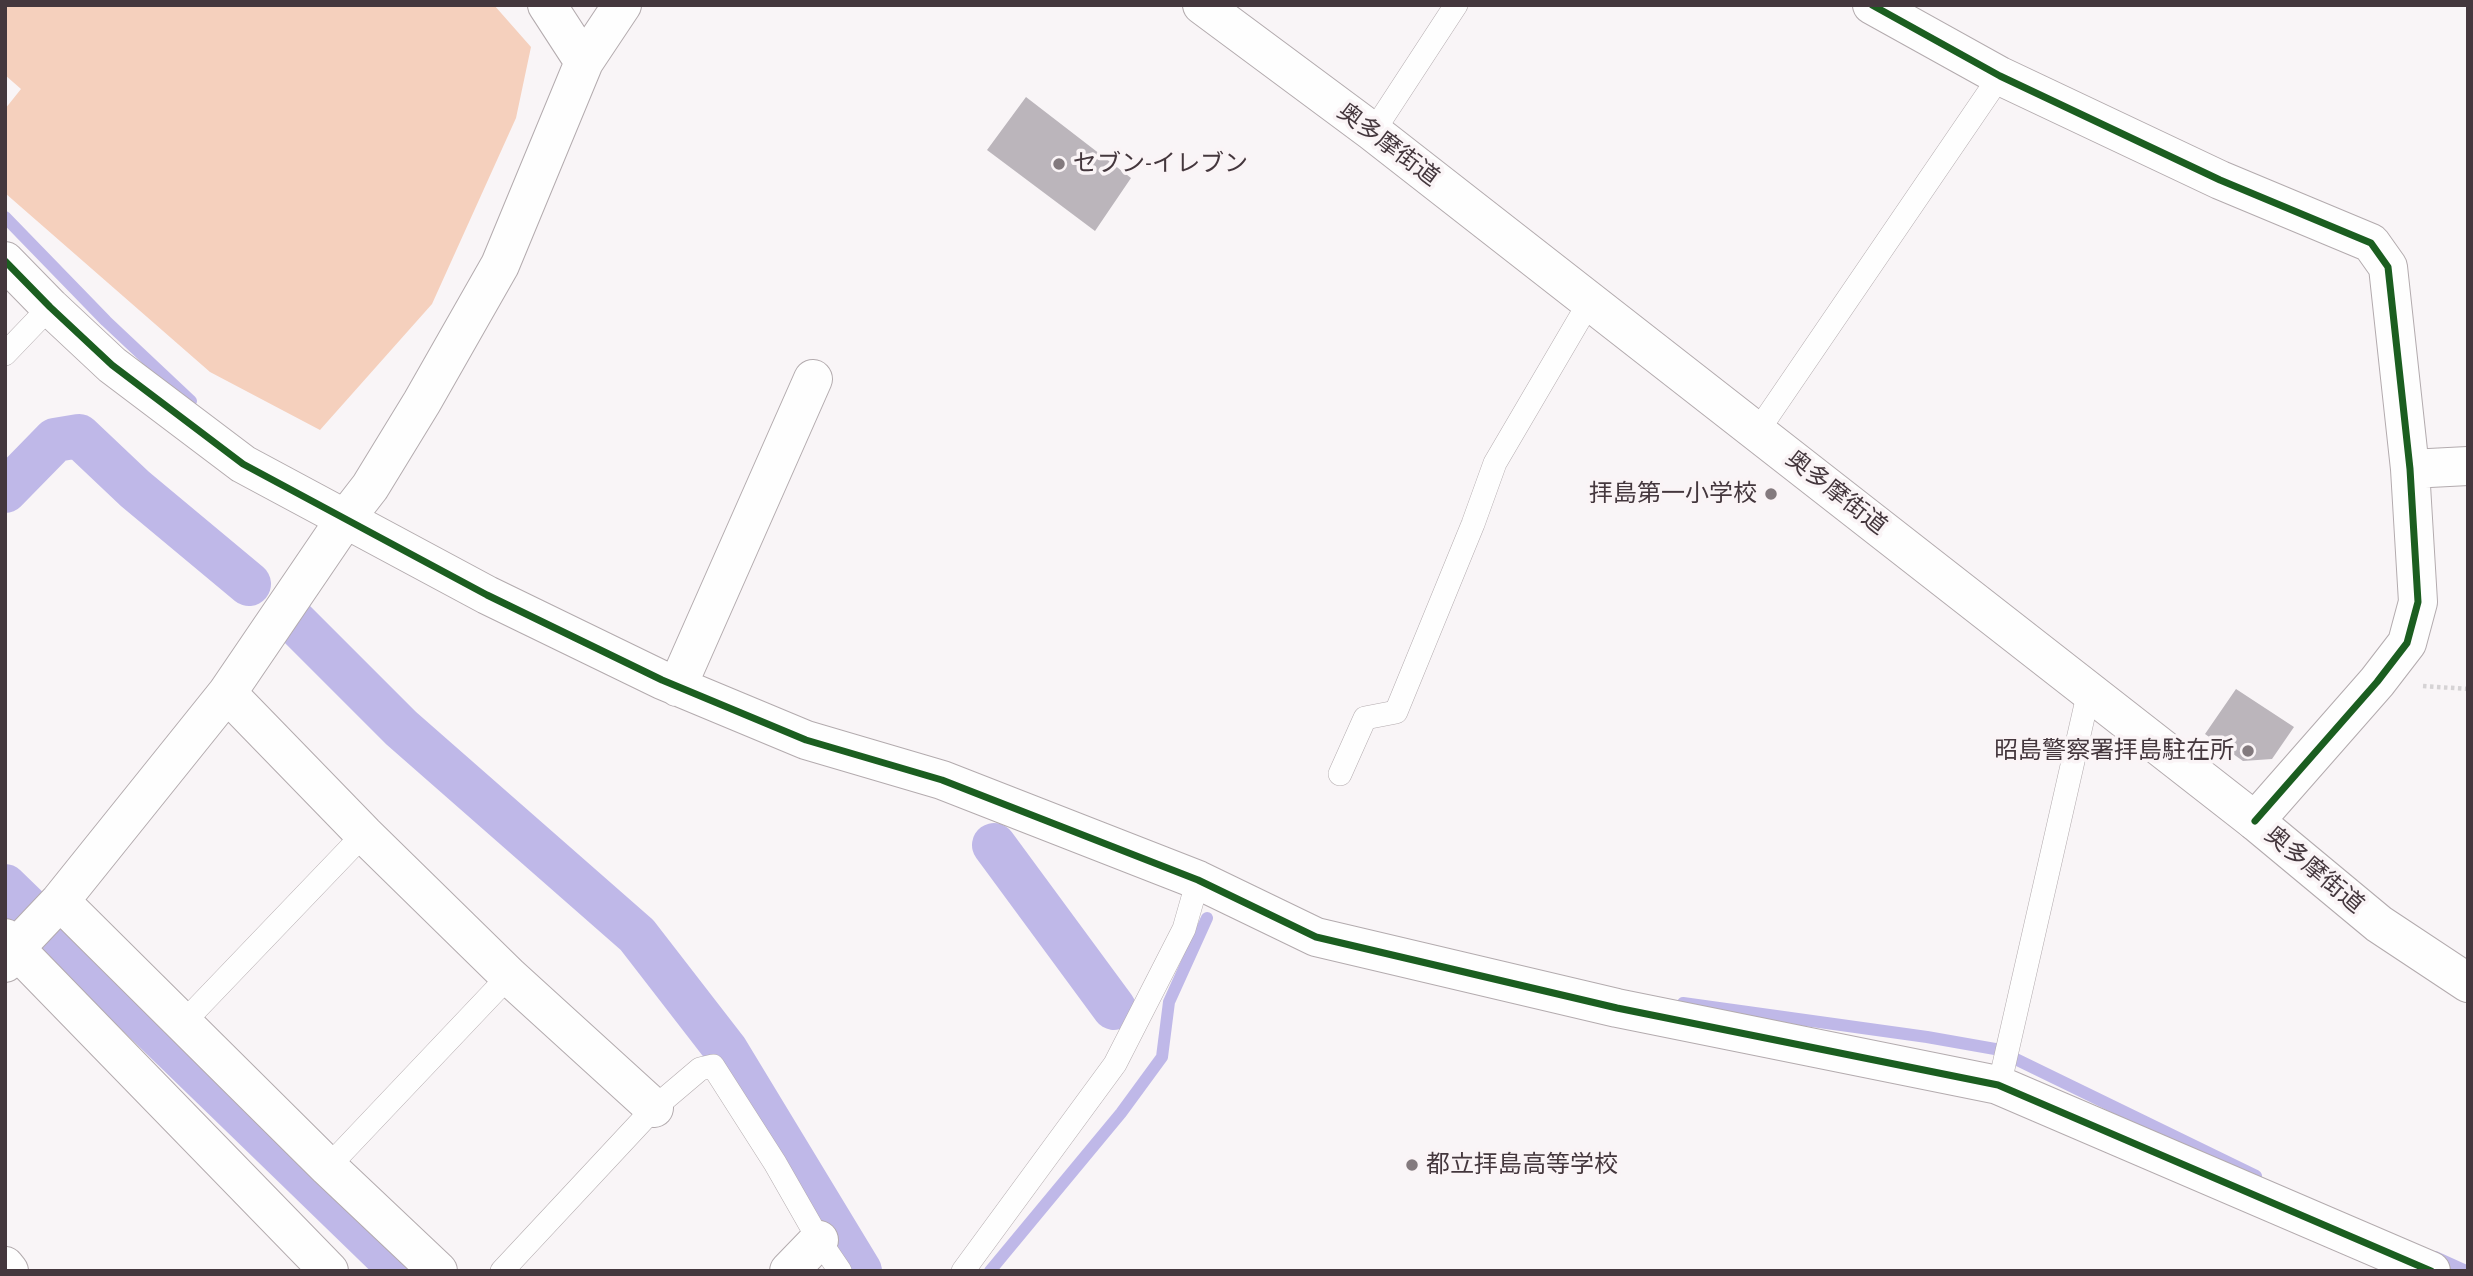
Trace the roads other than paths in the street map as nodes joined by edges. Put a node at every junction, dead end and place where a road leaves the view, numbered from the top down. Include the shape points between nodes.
1 (547, 5) edge
2 (622, 5) edge
3 (1202, 5) edge
4 (1456, 5) edge
5 (1876, 6) edge
6 (584, 62) junction
7 (2000, 76) junction
8 (1373, 132) junction
9 (5, 261) edge
10 (1590, 301) junction
11 (50, 307) junction
12 (5, 355) edge
13 (813, 379) dead end
14 (1757, 432) junction
15 (2468, 466) edge
16 (2410, 469) junction
17 (346, 518) junction
18 (677, 687) junction
19 (2088, 691) junction
20 (227, 693) junction
21 (1340, 774) dead end
22 (2255, 821) junction
23 (364, 834) junction
24 (1198, 880) junction
25 (61, 901) junction
26 (13, 947) edge
27 (509, 976) junction
28 (2468, 983) edge
29 (182, 1024) junction
30 (1999, 1083) junction
31 (654, 1108) junction
32 (328, 1167) junction
33 (819, 1240) junction
34 (5, 1266) edge
35 (9, 1271) edge
36 (329, 1271) edge
37 (438, 1271) edge
38 (502, 1271) edge
39 (789, 1271) edge
40 (840, 1271) edge
41 (963, 1271) edge
42 (2431, 1271) edge

1 - 6 street
2 - 6 street
3 - 8 street, 奥多摩街道
4 - 8 lane
5 - 7 street
6 - 17 street via 500,265 422,402
7 - 14 lane
7 - 16 street via 2220,180 2371,243 2388,267
8 - 10 street, 奥多摩街道
9 - 11 street
10 - 14 street, 奥多摩街道
10 - 21 lane via 1495,463 1396,712 1365,718
11 - 12 lane
11 - 17 street via 112,365 243,464
13 - 18 street
14 - 19 street, 奥多摩街道
15 - 16 street
16 - 22 street via 2418,602 2407,643
17 - 18 street via 487,595
17 - 20 street
18 - 24 street via 806,740 942,780
19 - 22 street, 奥多摩街道
19 - 30 lane
20 - 23 street
20 - 25 street
22 - 28 street, 奥多摩街道 via 2379,923
23 - 27 street
23 - 29 lane
24 - 30 street via 1316,937 1617,1009
24 - 41 lane via 1184,929 1115,1064
25 - 26 street
25 - 29 street
26 - 36 street
27 - 31 street
27 - 32 lane
29 - 32 street
30 - 42 street
31 - 33 lane via 700,1069 713,1066
31 - 38 lane
32 - 37 street
33 - 39 street
33 - 40 lane
34 - 35 street

